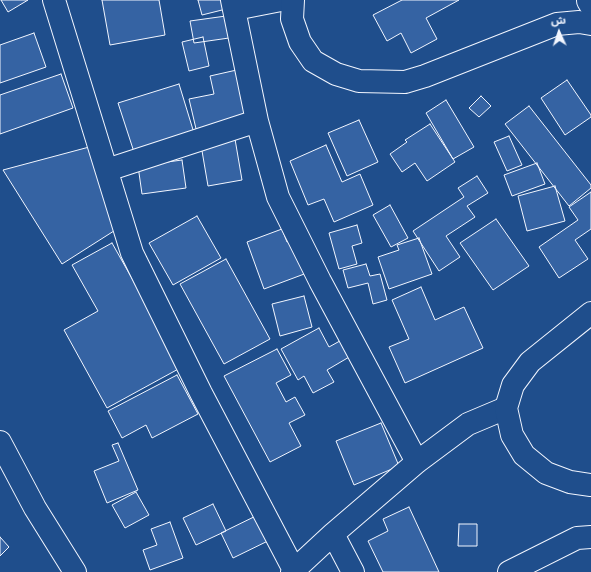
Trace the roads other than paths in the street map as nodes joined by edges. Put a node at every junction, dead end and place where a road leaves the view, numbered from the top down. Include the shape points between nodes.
1 (54, 0) edge
2 (281, 0) edge
3 (293, 0) edge
4 (589, 0) edge
5 (234, 4) edge
6 (591, 6) edge
7 (591, 24) edge
8 (258, 121) junction
9 (107, 170) junction
10 (591, 313) edge
11 (506, 408) junction
12 (0, 442) edge
13 (417, 462) junction
14 (591, 485) edge
15 (333, 534) junction
16 (591, 537) edge
17 (293, 571) edge
18 (74, 572) edge
19 (353, 572) edge
20 (509, 572) edge

1 - 9 street
2 - 5 street
3 - 7 street via 292,19 300,42 313,61 336,74 359,81 405,82 557,24
4 - 6 street
5 - 8 street
8 - 9 street
8 - 13 street via 278,196 320,281
9 - 17 street via 132,253 200,393
10 - 11 street via 530,362 513,385
11 - 13 street via 468,424
11 - 14 street via 512,435 524,455 546,473 570,482
12 - 18 street via 35,508
13 - 15 street
15 - 17 street
15 - 19 street
16 - 20 street via 577,538

